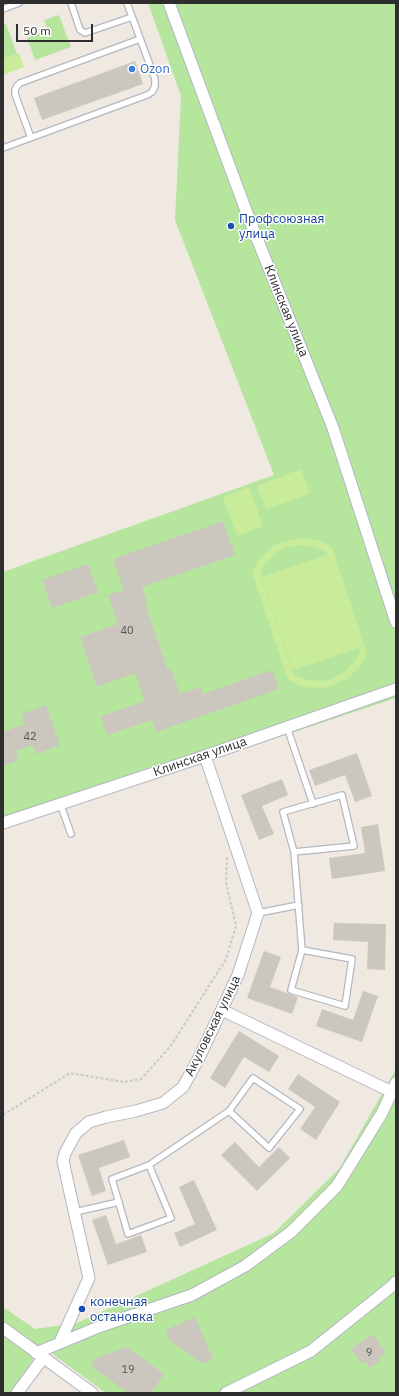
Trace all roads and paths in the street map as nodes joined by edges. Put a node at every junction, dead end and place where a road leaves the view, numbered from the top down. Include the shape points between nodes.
1 (19, 3) edge
2 (71, 3) edge
3 (127, 3) edge
4 (169, 3) edge
5 (3, 9) edge
6 (132, 18) junction
7 (140, 39) junction
8 (31, 138) junction
9 (3, 148) edge
10 (396, 622) edge
11 (396, 689) edge
12 (286, 727) junction
13 (205, 756) junction
14 (60, 803) junction
15 (313, 804) junction
16 (3, 823) edge
17 (71, 834) dead end
18 (294, 852) junction
19 (227, 853) dead end
20 (299, 905) junction
21 (258, 913) junction
22 (302, 950) junction
23 (222, 1010) junction
24 (394, 1088) edge
25 (229, 1110) junction
26 (3, 1115) edge
27 (149, 1165) junction
28 (119, 1202) junction
29 (75, 1212) junction
30 (396, 1282) edge
31 (3, 1328) edge
32 (60, 1342) junction
33 (39, 1355) junction
34 (17, 1393) edge
35 (92, 1393) edge
36 (226, 1393) edge

1 - 5 lane
2 - 6 lane via 80,30 85,34
3 - 6 lane
4 - 10 street, Клинская улица via 248,216 333,428
6 - 7 lane
7 - 8 lane via 154,79 155,86 152,92
7 - 8 lane via 20,83 15,94
8 - 9 lane
11 - 12 street, Клинская улица
12 - 13 street, Клинская улица
12 - 15 lane
13 - 14 street, Клинская улица
13 - 21 street
14 - 16 street, Клинская улица
14 - 17 lane
15 - 18 lane via 283,812
15 - 18 lane via 342,795 354,846
18 - 20 lane
19 - 26 path via 226,882 236,926 226,959 170,1047 141,1079 124,1082 70,1073
20 - 21 lane
20 - 22 lane
21 - 23 street, Акуловская улица via 238,975
22 - 22 lane via 291,990 345,1006 352,959
23 - 24 street
23 - 29 street, Акуловская улица via 183,1087 163,1103 89,1122 76,1133 65,1153 64,1161
24 - 32 street via 338,1186 291,1232 245,1266 192,1295
25 - 25 lane via 253,1078 300,1109 269,1148
25 - 27 lane
27 - 28 lane via 112,1179
27 - 28 lane via 172,1218 128,1234
28 - 29 lane
29 - 32 street, Акуловская улица via 89,1278
30 - 36 street via 311,1351
31 - 33 street
32 - 33 street
33 - 34 street
33 - 35 street

